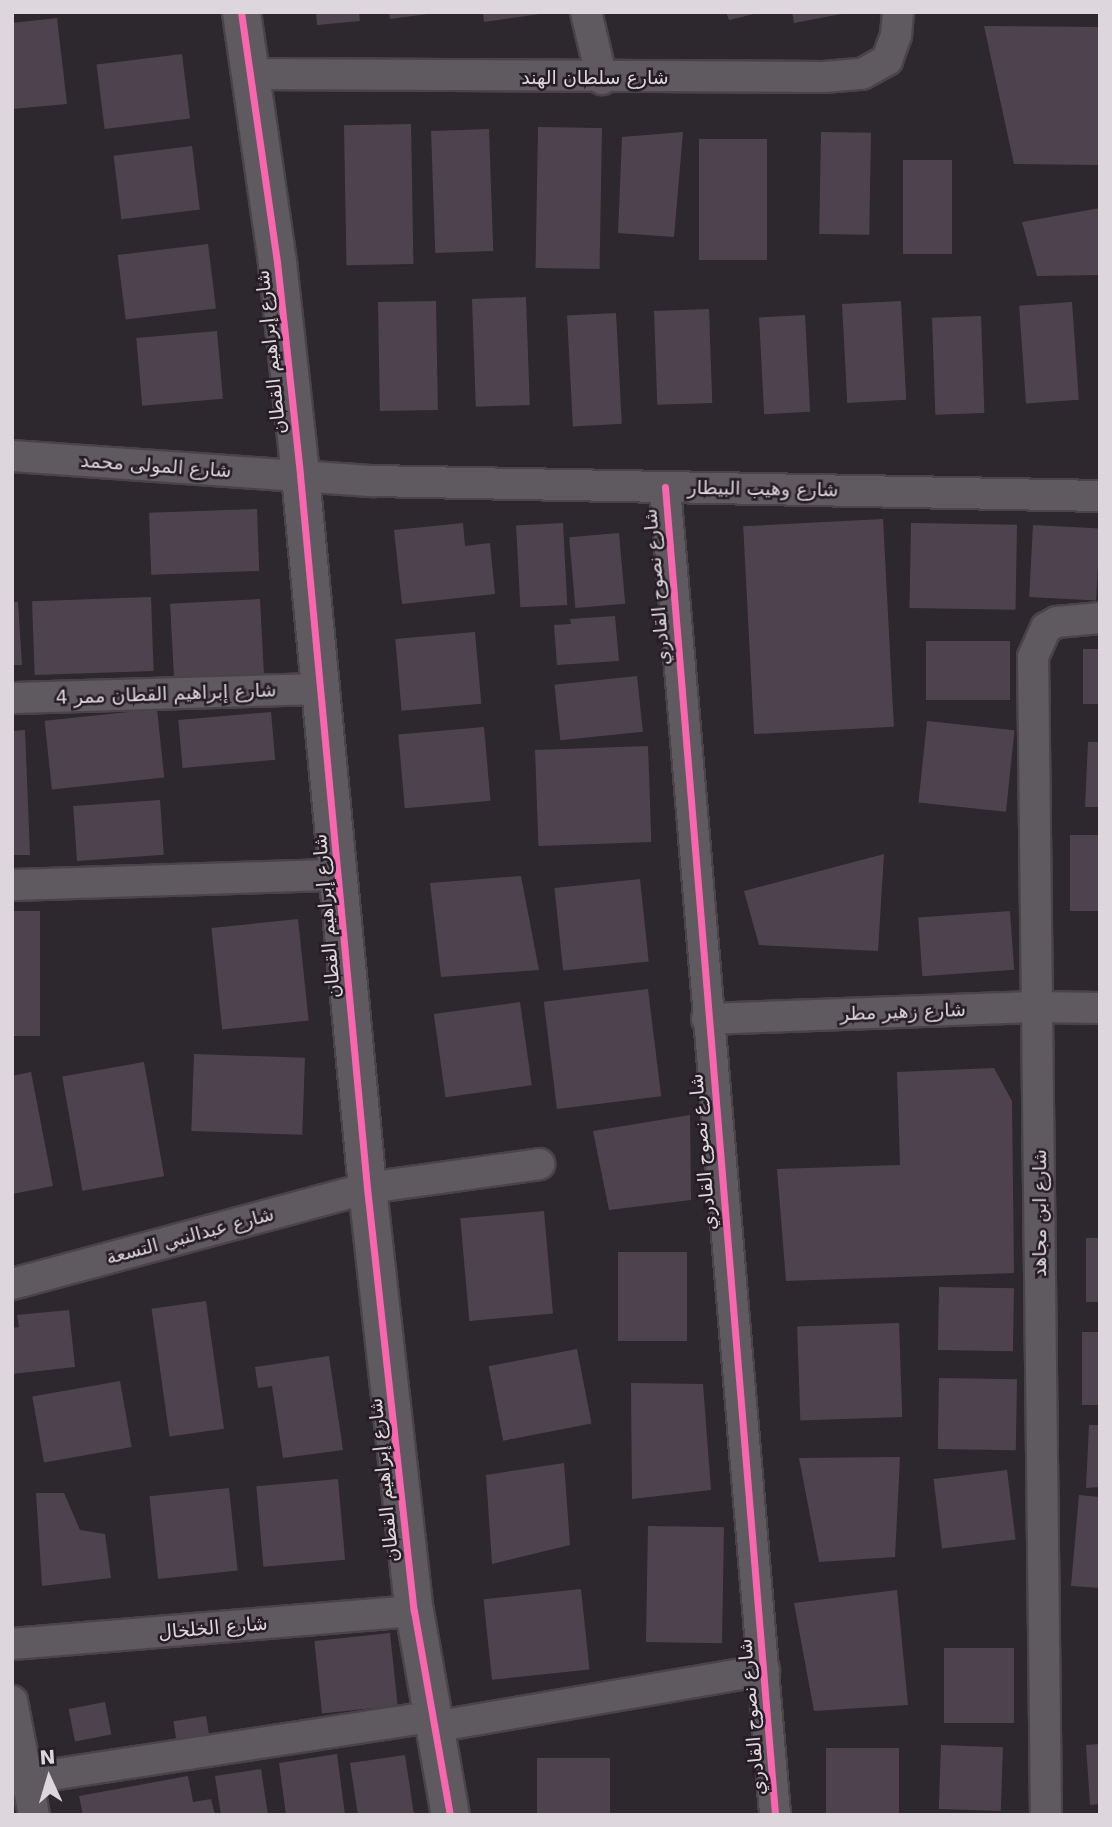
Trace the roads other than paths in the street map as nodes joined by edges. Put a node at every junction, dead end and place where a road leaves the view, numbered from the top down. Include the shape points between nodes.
1 (241, 12) edge
2 (586, 12) edge
3 (898, 12) edge
4 (251, 74) junction
5 (602, 79) junction
6 (12, 456) edge
7 (300, 475) junction
8 (665, 487) junction
9 (1100, 496) edge
10 (1100, 618) edge
11 (320, 689) junction
12 (12, 698) edge
13 (339, 875) junction
14 (12, 884) edge
15 (1040, 1007) junction
16 (1100, 1008) edge
17 (707, 1020) junction
18 (539, 1164) dead end
19 (367, 1188) junction
20 (12, 1284) edge
21 (414, 1611) junction
22 (12, 1644) edge
23 (764, 1670) junction
24 (12, 1701) edge
25 (433, 1722) junction
26 (19, 1780) edge
27 (34, 1815) edge
28 (450, 1815) edge
29 (775, 1815) edge
30 (1046, 1815) edge

1 - 4 street, شارع إبراهيم القطان
2 - 5 street
3 - 5 street, شارع سلطان الهند via 887,60 862,74
4 - 5 street, شارع سلطان الهند
4 - 7 street, شارع إبراهيم القطان
6 - 7 street, شارع المولى محمد
7 - 8 street, شارع وهيب البيطار
7 - 11 street, شارع إبراهيم القطان
8 - 9 street, شارع وهيب البيطار
8 - 17 street, شارع نصوح القادري
10 - 15 street, شارع ابن مجاهد via 1057,622 1039,636 1034,657
11 - 12 street, شارع إبراهيم القطان ممر 4
11 - 13 street, شارع إبراهيم القطان
13 - 14 street
13 - 19 street, شارع إبراهيم القطان
15 - 16 street, شارع زهير مطر
15 - 17 street, شارع زهير مطر
15 - 30 street, شارع ابن مجاهد
17 - 23 street, شارع نصوح القادري
18 - 19 street, شارع عبدالنبي التسعة
19 - 20 street, شارع عبدالنبي التسعة
19 - 21 street, شارع إبراهيم القطان
21 - 22 street, شارع الخلخال
21 - 25 street, شارع إبراهيم القطان
23 - 25 street
23 - 29 street, شارع نصوح القادري
24 - 26 street
25 - 26 street
25 - 28 street, شارع إبراهيم القطان
26 - 27 street

